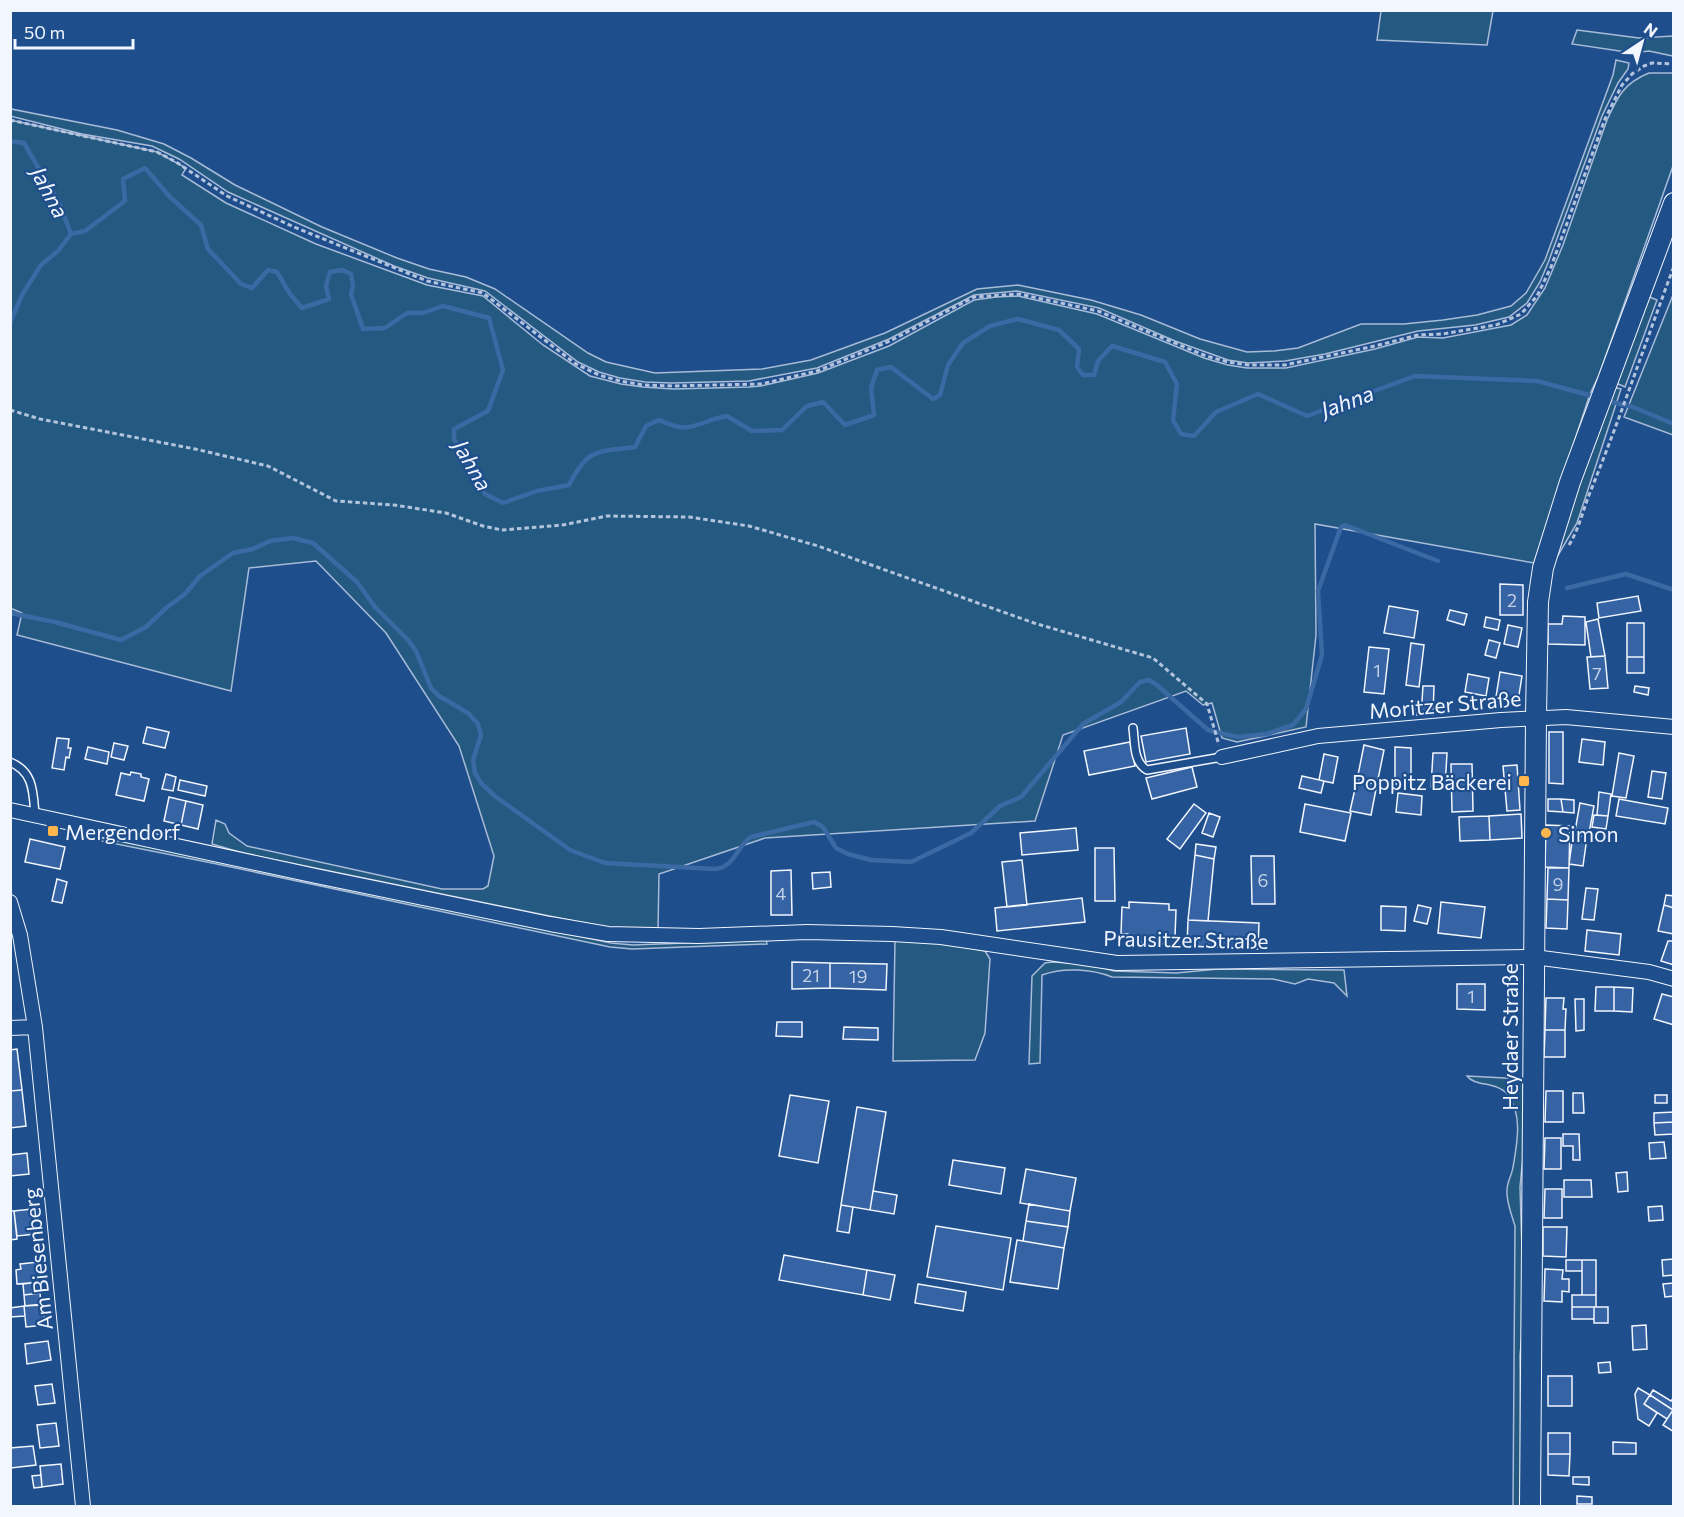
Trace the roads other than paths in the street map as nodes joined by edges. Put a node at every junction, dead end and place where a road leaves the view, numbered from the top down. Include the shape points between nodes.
1 (1674, 203) edge
2 (1536, 717) junction
3 (1674, 727) edge
4 (1133, 728) dead end
5 (1222, 757) joint
6 (10, 762) edge
7 (10, 810) edge
8 (35, 815) junction
9 (10, 902) edge
10 (1534, 957) junction
11 (1674, 979) edge
12 (35, 1027) junction
13 (10, 1028) edge
14 (83, 1506) edge
15 (1530, 1506) edge

1 - 2 main road, Heydaer Straße via 1570,482 1543,568 1538,602
2 - 3 street, Moritzer Straße
2 - 5 street, Moritzer Straße via 1339,734
2 - 10 main road, Heydaer Straße
4 - 5 lane via 1137,759 1147,770
6 - 8 lane via 23,767 32,784
7 - 8 street
8 - 10 street, Prausitzer Straße via 608,934 851,932 941,937 1117,963
9 - 12 street, Am Biesenberg via 20,935
10 - 11 street, Prausitzer Straße via 1649,972
10 - 15 main road, Heydaer Straße
12 - 13 street
12 - 14 street, Am Biesenberg

